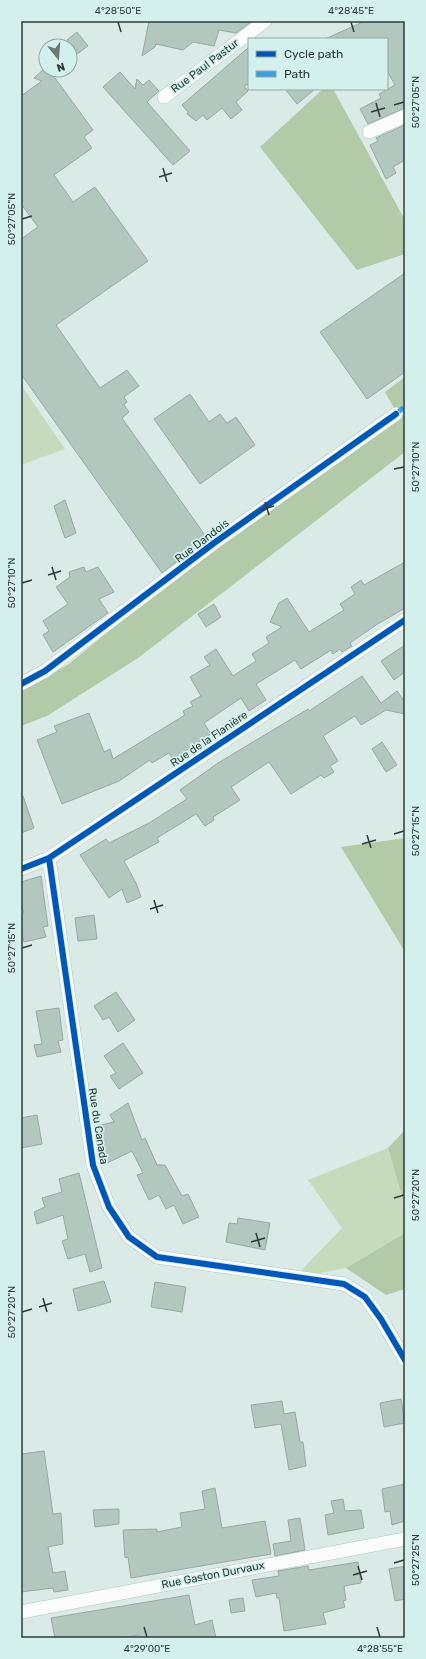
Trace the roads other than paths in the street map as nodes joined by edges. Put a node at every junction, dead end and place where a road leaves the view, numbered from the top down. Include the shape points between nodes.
1 (265, 21) edge
2 (164, 97) dead end
3 (405, 116) edge
4 (369, 132) dead end
5 (396, 414) dead end
6 (405, 620) edge
7 (21, 684) edge
8 (49, 858) junction
9 (21, 869) edge
10 (405, 1360) edge
11 (405, 1539) edge
12 (21, 1612) edge

1 - 2 street, Rue Paul Pastur
3 - 4 street
5 - 7 street, Rue Dandois via 214,543 45,671
6 - 8 street, Rue de la Flanière
8 - 9 street, Rue de la Flanière
8 - 10 street, Rue du Canada via 93,1164 109,1207 129,1237 157,1257 344,1284 366,1297
11 - 12 street, Rue Gaston Durvaux

